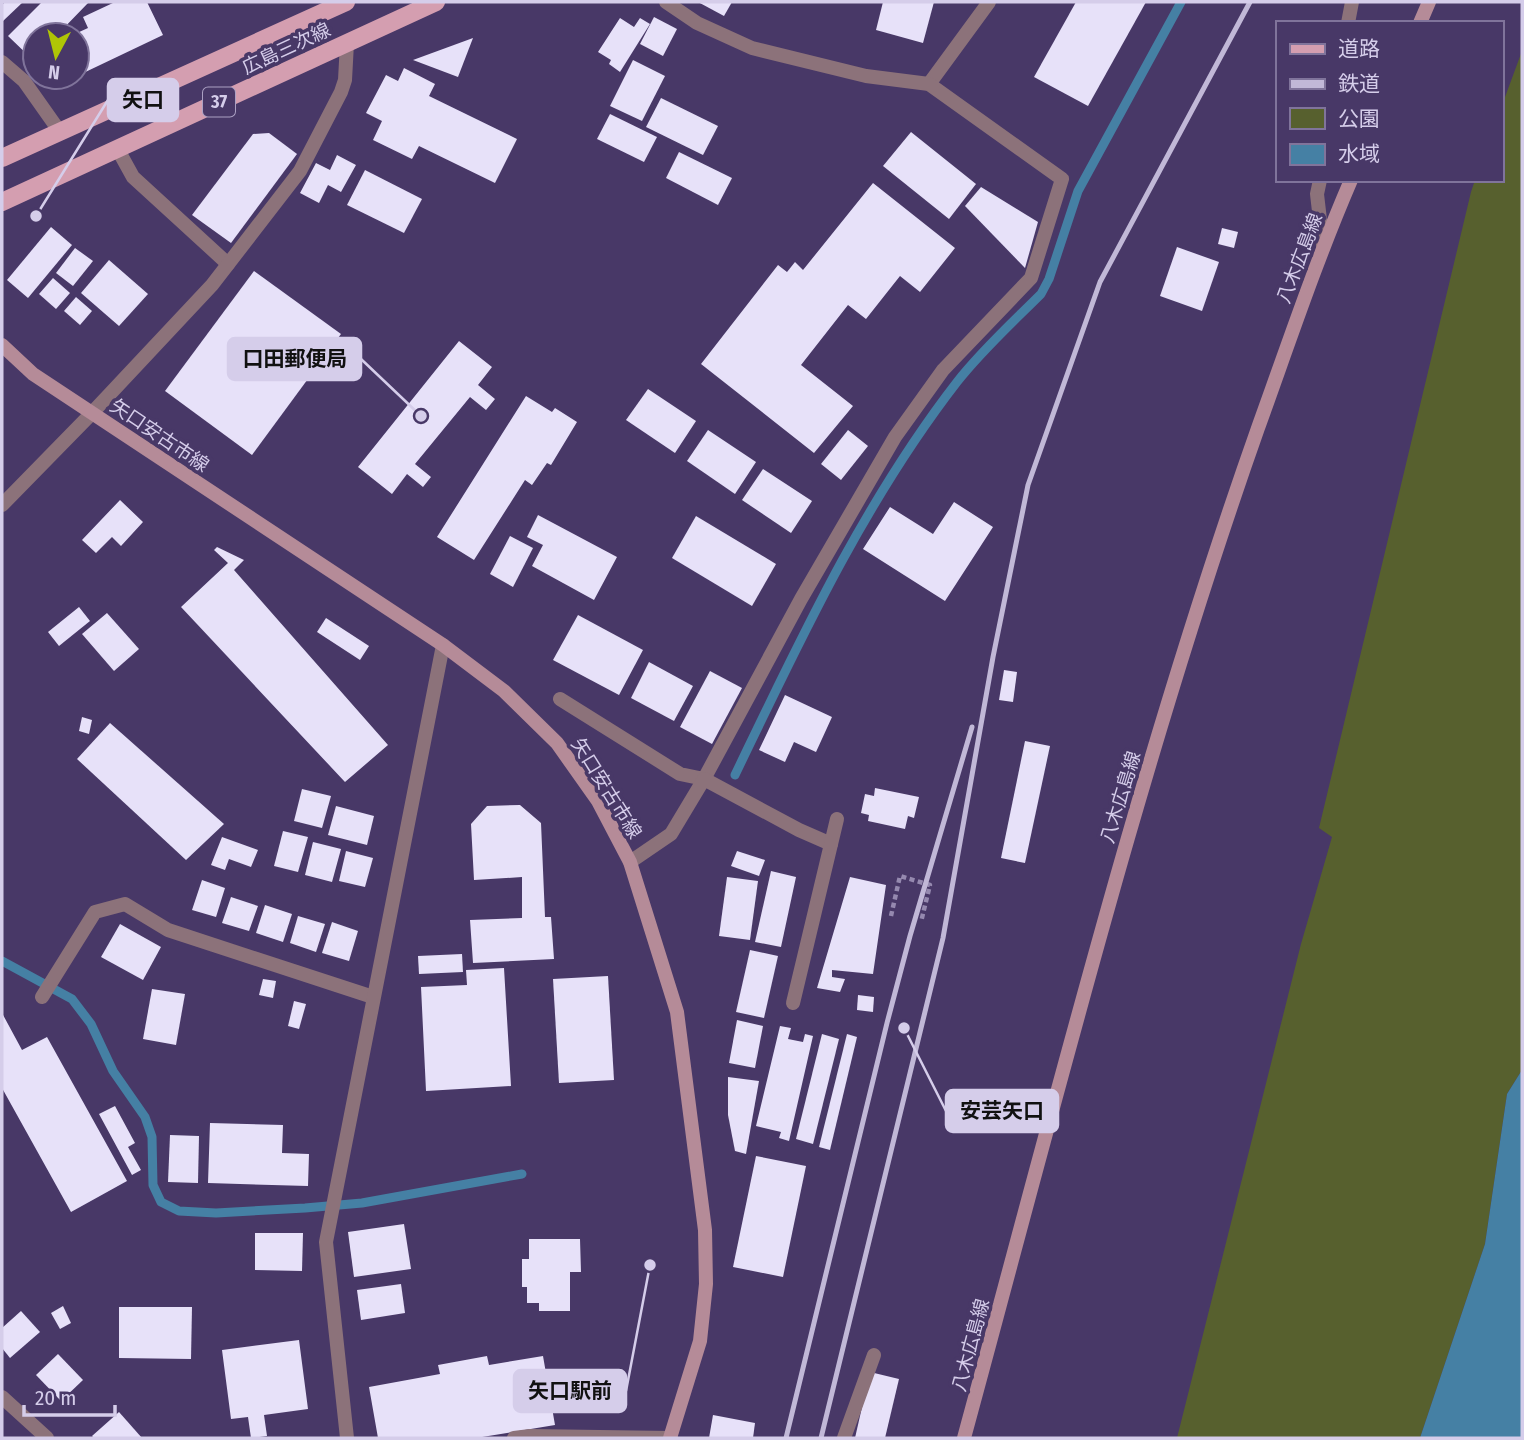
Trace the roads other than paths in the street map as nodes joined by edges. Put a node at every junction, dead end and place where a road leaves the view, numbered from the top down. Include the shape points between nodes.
1 (346, 2) edge
2 (436, 2) edge
3 (666, 2) edge
4 (1352, 2) edge
5 (1429, 2) edge
6 (982, 4) edge
7 (1348, 21) edge
8 (1421, 21) edge
9 (346, 43) junction
10 (2, 62) edge
11 (929, 84) junction
12 (60, 132) junction
13 (117, 148) junction
14 (2, 158) edge
15 (1320, 182) edge
16 (1350, 182) edge
17 (2, 202) edge
18 (1323, 246) junction
19 (228, 264) junction
20 (2, 345) edge
21 (92, 413) junction
22 (2, 505) edge
23 (443, 645) junction
24 (560, 699) dead end
25 (704, 779) junction
26 (838, 819) dead end
27 (831, 844) junction
28 (631, 862) junction
29 (42, 997) dead end
30 (373, 997) junction
31 (793, 1003) dead end
32 (874, 1355) dead end
33 (2, 1397) edge
34 (47, 1438) edge
35 (347, 1438) edge
36 (514, 1438) edge
37 (671, 1438) edge
38 (844, 1438) edge
39 (964, 1438) edge

1 - 12 main road, 広島三次線 / 37
2 - 9 main road, 広島三次線 / 37
3 - 11 street via 697,23 752,48 866,76
4 - 7 street
5 - 8 main road
6 - 11 street
9 - 13 main road, 広島三次線 / 37
9 - 19 street via 341,92 300,171
10 - 12 street via 24,81
11 - 25 street via 1062,179 1031,278 943,370 895,437 801,598
12 - 14 main road, 広島三次線 / 37
13 - 17 main road, 広島三次線 / 37
13 - 19 street via 134,177
15 - 18 street
16 - 18 main road, 八木広島線
18 - 39 main road, 八木広島線 via 1213,556 1122,855
19 - 21 street
20 - 21 main road, 矢口安古市線 via 33,374
21 - 22 street
21 - 23 main road, 矢口安古市線
23 - 28 main road, 矢口安古市線 via 504,691 557,743 598,801
23 - 30 street
24 - 25 street via 680,774
25 - 27 street
25 - 28 street via 671,834
26 - 27 street
27 - 31 street
28 - 37 main road, 矢口安古市線 via 677,1012 705,1230 706,1284 699,1341
29 - 30 street via 96,912 125,904 168,930
30 - 35 street via 326,1242
32 - 38 street
33 - 34 street
36 - 37 street

